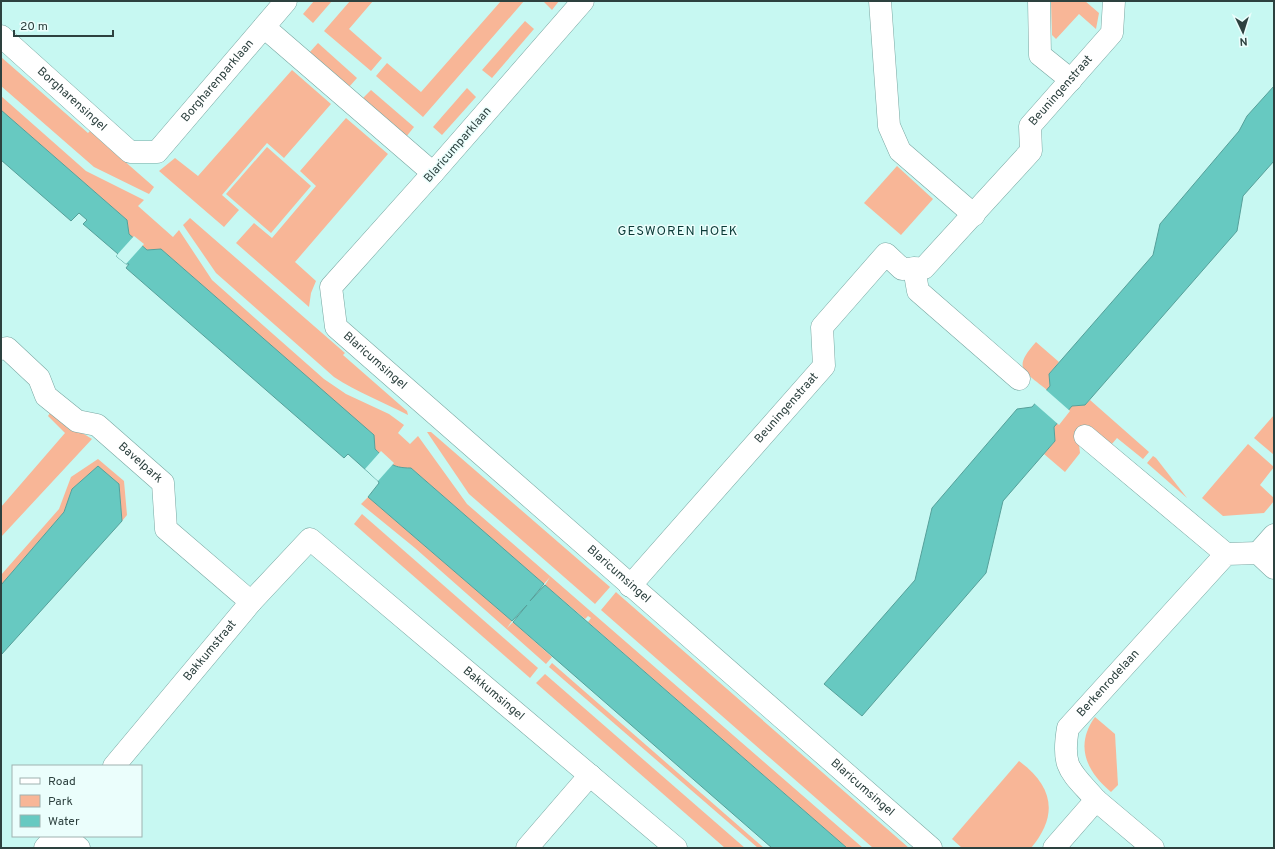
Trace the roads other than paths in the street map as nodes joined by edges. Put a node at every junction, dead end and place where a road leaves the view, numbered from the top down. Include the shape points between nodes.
1 (286, 1) edge
2 (583, 1) edge
3 (880, 1) edge
4 (1039, 1) edge
5 (1109, 4) edge
6 (264, 27) junction
7 (1, 36) edge
8 (1071, 80) junction
9 (145, 152) joint
10 (433, 173) junction
11 (974, 214) junction
12 (914, 268) junction
13 (331, 287) joint
14 (1, 349) edge
15 (1019, 379) dead end
16 (1085, 436) dead end
17 (1274, 535) edge
18 (310, 539) joint
19 (1226, 554) junction
20 (1258, 554) junction
21 (1274, 568) edge
22 (630, 586) junction
23 (251, 602) junction
24 (115, 765) edge
25 (590, 775) junction
26 (1096, 800) junction
27 (55, 837) edge
28 (66, 837) edge
29 (45, 848) edge
30 (79, 848) edge
31 (527, 848) edge
32 (676, 848) edge
33 (931, 848) edge
34 (1054, 848) edge
35 (1153, 848) edge

1 - 6 street, Borgharenparklaan
2 - 10 street, Blaricumparklaan
3 - 11 street via 889,126 900,151
4 - 8 street via 1040,55
5 - 8 street, Beuningenstraat via 1112,33
6 - 9 street, Borgharenparklaan via 157,152
6 - 10 street
7 - 9 street, Borgharensingel via 130,152
8 - 11 street, Beuningenstraat via 1030,126 1031,151
10 - 13 street, Blaricumparklaan
11 - 12 street, Beuningenstraat via 924,268
12 - 15 street via 918,291
12 - 22 street, Beuningenstraat via 902,269 886,254 822,327 824,366
13 - 22 street, Blaricumsingel via 336,327
14 - 23 street, Bavelpark via 7,348 39,378 46,396 77,421 97,425 163,483 166,529
16 - 19 street
17 - 20 street
18 - 23 street, Bakkumstraat
18 - 25 street, Bakkumsingel
19 - 20 street
19 - 26 street, Berkenrodelaan via 1068,728 1065,749 1069,769
20 - 21 street
22 - 33 street, Blaricumsingel
23 - 24 street, Bakkumstraat
25 - 31 street
25 - 32 street, Bakkumsingel
26 - 34 street
26 - 35 street, Berkenrodelaan
27 - 29 street
28 - 30 street

